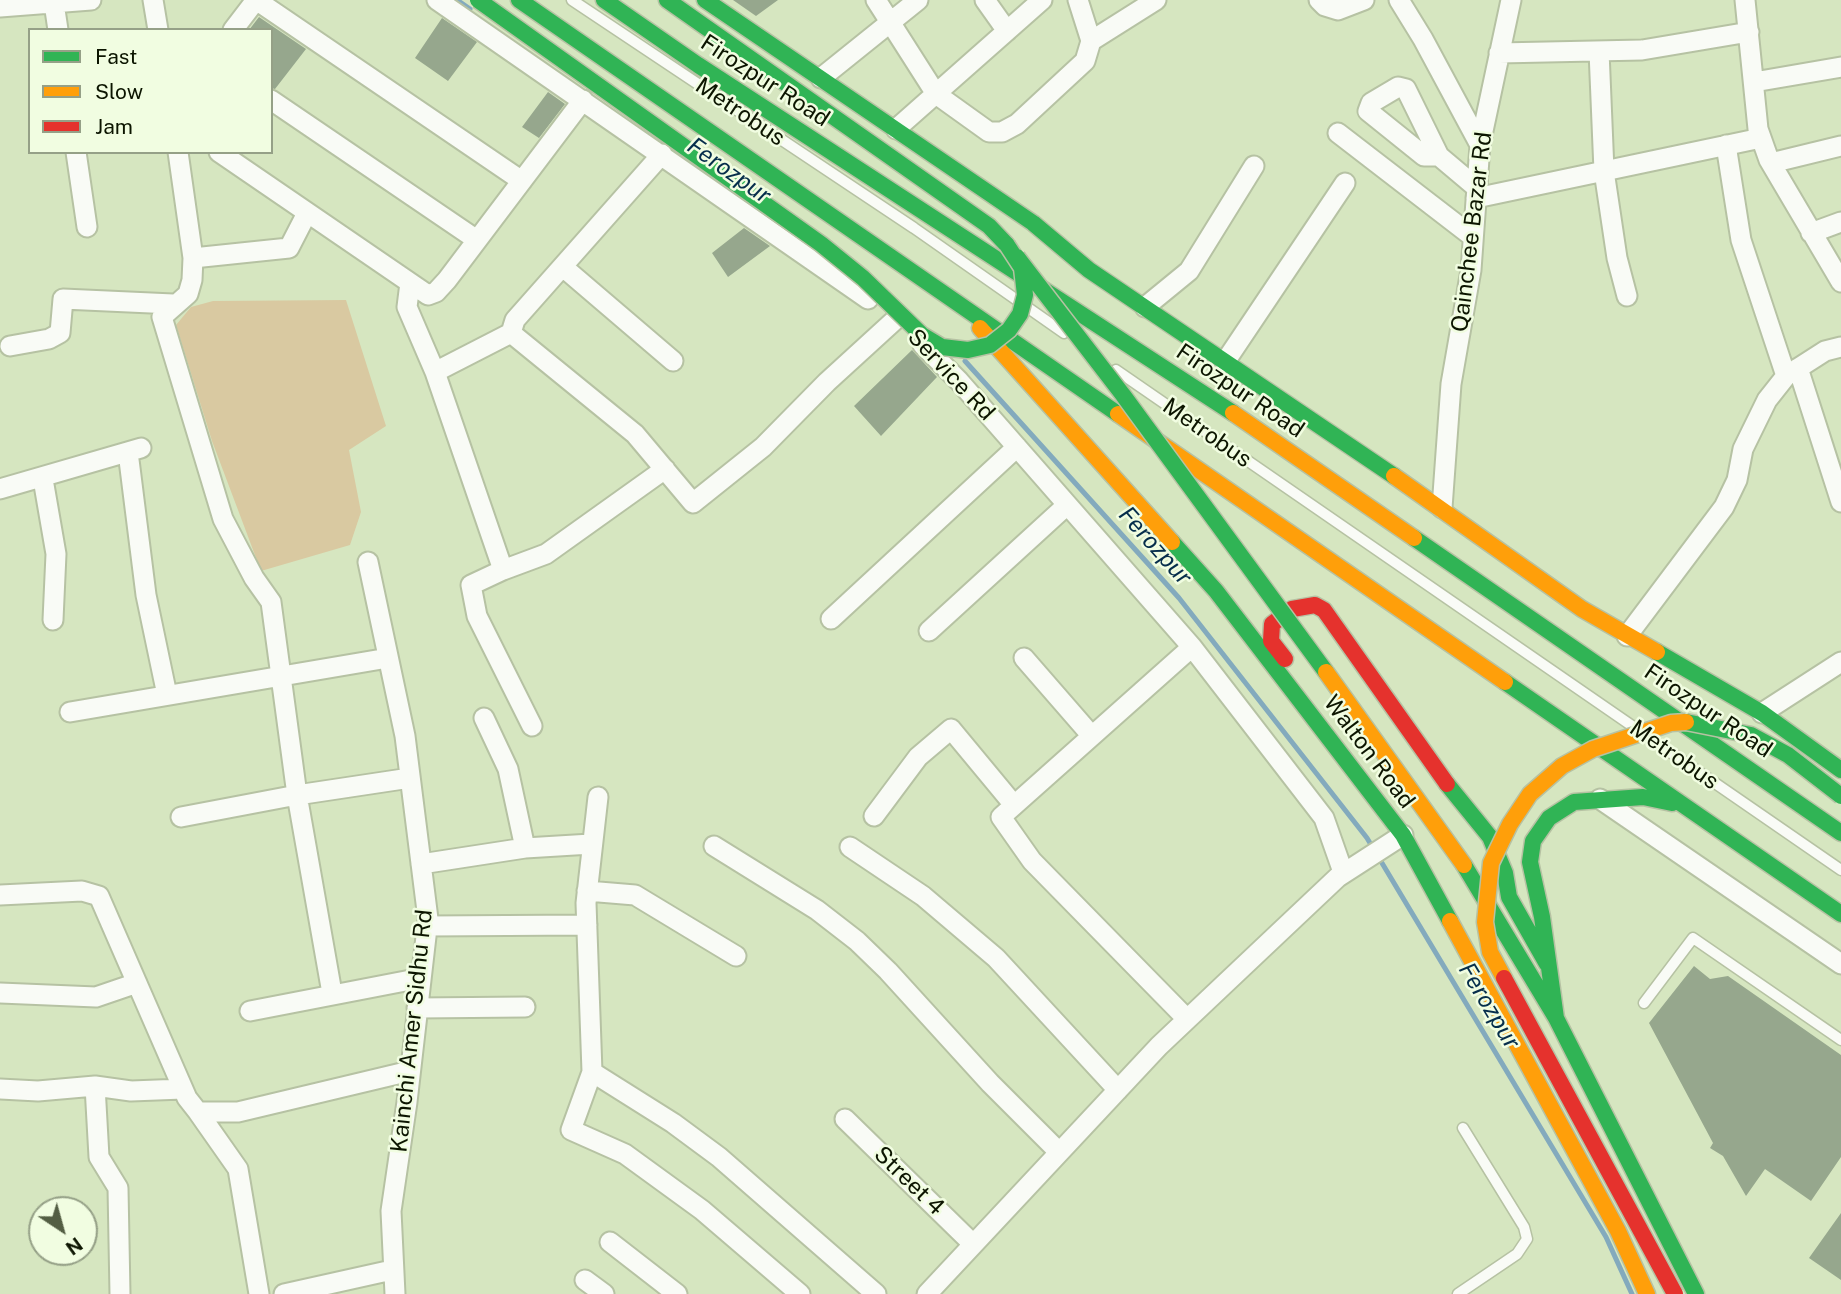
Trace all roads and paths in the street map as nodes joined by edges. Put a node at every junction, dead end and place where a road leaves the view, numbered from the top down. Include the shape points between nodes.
1 (91, 0) edge
2 (153, 0) edge
3 (437, 0) edge
4 (478, 0) edge
5 (519, 0) edge
6 (572, 0) edge
7 (604, 0) edge
8 (667, 0) edge
9 (705, 0) edge
10 (876, 0) edge
11 (918, 0) edge
12 (985, 0) edge
13 (1042, 0) edge
14 (1078, 0) edge
15 (1156, 0) edge
16 (1319, 0) edge
17 (1364, 0) edge
18 (1399, 0) edge
19 (1511, 0) edge
20 (1745, 0) edge
21 (54, 3) junction
22 (0, 7) edge
23 (890, 23) junction
24 (58, 28) edge
25 (158, 28) edge
26 (235, 28) edge
27 (1007, 31) junction
28 (1749, 32) junction
29 (1091, 41) junction
30 (1599, 51) junction
31 (1499, 53) junction
32 (1841, 67) edge
33 (821, 78) junction
34 (1754, 82) junction
35 (936, 94) junction
36 (583, 100) junction
37 (273, 101) edge
38 (896, 129) junction
39 (1338, 133) dead end
40 (1761, 138) junction
41 (1480, 145) junction
42 (1726, 145) junction
43 (1841, 146) edge
44 (76, 154) edge
45 (178, 154) edge
46 (222, 154) edge
47 (662, 154) junction
48 (1439, 156) dead end
49 (1771, 163) junction
50 (1254, 166) dead end
51 (1604, 171) junction
52 (522, 181) junction
53 (1345, 183) dead end
54 (1476, 193) junction
55 (307, 213) junction
56 (1841, 222) edge
57 (87, 227) dead end
58 (1811, 233) junction
59 (1473, 237) junction
60 (478, 240) junction
61 (1007, 245) junction
62 (193, 258) junction
63 (563, 267) junction
64 (1841, 282) edge
65 (410, 283) junction
66 (1627, 296) dead end
67 (173, 304) junction
68 (959, 304) junction
69 (1145, 307) junction
70 (896, 319) junction
71 (511, 333) junction
72 (10, 346) dead end
73 (1840, 350) edge
74 (673, 361) dead end
75 (1225, 362) junction
76 (435, 372) junction
77 (1792, 372) junction
78 (1017, 447) junction
79 (665, 469) junction
80 (43, 479) junction
81 (0, 489) edge
82 (1841, 502) edge
83 (1067, 505) junction
84 (1442, 508) junction
85 (368, 562) dead end
86 (503, 570) junction
87 (831, 619) dead end
88 (54, 620) dead end
89 (929, 631) dead end
90 (1627, 636) junction
91 (1192, 647) junction
92 (388, 658) junction
93 (1024, 658) dead end
94 (1841, 662) edge
95 (279, 675) junction
96 (167, 695) junction
97 (70, 712) dead end
98 (1762, 713) junction
99 (484, 718) dead end
100 (532, 726) dead end
101 (1091, 735) junction
102 (1841, 771) edge
103 (410, 778) junction
104 (1373, 793) junction
105 (297, 794) junction
106 (1841, 796) edge
107 (598, 797) dead end
108 (1599, 798) junction
109 (1014, 804) junction
110 (1683, 805) junction
111 (874, 816) dead end
112 (181, 817) dead end
113 (1841, 833) edge
114 (1403, 835) junction
115 (591, 844) junction
116 (714, 846) dead end
117 (850, 847) dead end
118 (525, 848) junction
119 (421, 864) junction
120 (1841, 870) edge
121 (1343, 872) junction
122 (587, 891) junction
123 (0, 895) edge
124 (1841, 914) edge
125 (587, 925) junction
126 (427, 926) junction
127 (736, 956) dead end
128 (1841, 964) edge
129 (1549, 966) junction
130 (421, 978) junction
131 (137, 983) junction
132 (0, 993) edge
133 (332, 993) junction
134 (1644, 1003) dead end
135 (524, 1007) dead end
136 (417, 1008) junction
137 (250, 1012) dead end
138 (1556, 1018) junction
139 (1187, 1019) junction
140 (1841, 1041) edge
141 (410, 1071) junction
142 (592, 1072) junction
143 (95, 1086) junction
144 (0, 1089) edge
145 (183, 1089) junction
146 (1118, 1090) junction
147 (198, 1112) junction
148 (845, 1119) dead end
149 (1463, 1128) dead end
150 (1059, 1152) junction
151 (610, 1242) dead end
152 (973, 1244) junction
153 (392, 1270) junction
154 (585, 1280) dead end
155 (120, 1294) edge
156 (260, 1294) edge
157 (284, 1294) edge
158 (396, 1294) edge
159 (604, 1294) edge
160 (677, 1294) edge
161 (800, 1294) edge
162 (876, 1294) edge
163 (927, 1294) edge
164 (1458, 1294) edge
165 (1647, 1294) edge
166 (1675, 1294) edge
167 (1696, 1294) edge

1 - 21 street
2 - 25 street
3 - 36 street, Service Rd
4 - 61 main road, bridge via 821,244 922,335 942,347 968,351 990,345 1020,314 1025,295 1022,268
5 - 68 main road
6 - 120 lane, Metrobus via 914,228
7 - 113 main road, Firozpur Road via 1238,416
8 - 61 main road via 989,226
9 - 33 main road
10 - 23 street
11 - 23 street
12 - 27 street
13 - 27 street
14 - 29 street
15 - 29 street
16 - 17 street via 1338,10
18 - 41 street
19 - 31 street, Qainchee Bazar Rd
20 - 28 street
21 - 22 street
21 - 24 street
23 - 33 street
23 - 35 street
26 - 52 street via 256,0
27 - 35 street
28 - 30 street via 1642,50
28 - 34 street
29 - 35 street via 1085,61 1017,124 1002,131 989,132
30 - 31 street
30 - 51 street
31 - 41 street, Qainchee Bazar Rd
32 - 34 street
33 - 38 main road
34 - 40 street
35 - 38 street
36 - 47 street, Service Rd
36 - 52 street
37 - 60 street
38 - 69 main road
39 - 59 street
40 - 42 street
40 - 49 street
41 - 54 street, Qainchee Bazar Rd
42 - 51 street
42 - 77 street via 1741,240
43 - 49 street
44 - 57 street
45 - 62 street
46 - 55 street
47 - 63 street
47 - 70 street, Service Rd
48 - 54 street
49 - 58 street
50 - 69 street via 1189,271
51 - 54 street
51 - 66 street
52 - 60 street
53 - 75 street
54 - 59 street, Qainchee Bazar Rd
55 - 62 street via 289,247
55 - 65 street
56 - 58 street
58 - 64 street
59 - 84 street, Qainchee Bazar Rd via 1451,384
60 - 65 street via 436,292 428,295
61 - 138 main road, bridge via 1123,394 1430,814
62 - 67 street via 188,294
63 - 71 street via 515,320
63 - 74 street
65 - 76 street via 407,307
67 - 72 street via 63,299 60,333
67 - 95 street via 162,317 223,519 271,602
68 - 104 main road, Walton Road via 1216,591
68 - 110 main road
69 - 75 main road
70 - 78 street, Service Rd
70 - 79 street via 763,447 693,503
71 - 76 street
71 - 79 street via 635,434
73 - 77 street via 1825,351
75 - 84 main road
76 - 86 street
77 - 82 street
77 - 90 street via 1767,400 1743,449 1737,480 1724,507
78 - 83 street, Service Rd
78 - 87 street
79 - 86 street via 546,554
80 - 81 street
80 - 88 street via 56,554
80 - 96 street via 135,450 146,595
83 - 89 street
83 - 91 street, Service Rd
84 - 90 main road
85 - 92 street, Kainchi Amer Sidhu Rd
86 - 100 street via 471,585 477,615
90 - 98 main road
91 - 101 street
91 - 121 street, Service Rd via 1324,818
92 - 95 street
92 - 103 street, Kainchi Amer Sidhu Rd
93 - 101 street
94 - 98 street
95 - 96 street
95 - 105 street
96 - 97 street
98 - 102 main road
99 - 118 street via 508,769
101 - 109 street
103 - 105 street
103 - 119 street, Kainchi Amer Sidhu Rd
104 - 114 main road, Walton Road
104 - 129 main road via 1376,775 1271,641 1272,624 1292,609 1315,605 1324,610 1427,760 1483,827 1516,910
105 - 112 street
105 - 133 street
106 - 166 main road, bridge via 1788,755 1751,735 1692,722 1671,723 1592,750 1562,766 1530,794 1491,863 1485,922 1490,952
107 - 115 street
108 - 110 main road via 1643,797
108 - 128 street
108 - 129 main road via 1574,802 1549,818 1533,841 1530,862
109 - 111 street via 950,729 918,757
109 - 139 street via 1001,817 1032,861
110 - 124 main road
114 - 121 street
114 - 165 main road, Walton Road via 1618,1231
115 - 118 street
115 - 122 street
116 - 150 street via 817,910 857,941
117 - 146 street via 923,896 996,958
118 - 119 street
119 - 126 street, Kainchi Amer Sidhu Rd
121 - 139 street
122 - 125 street
122 - 127 street via 635,895
123 - 131 street via 82,891 99,896
125 - 126 street
125 - 142 street
126 - 130 street, Kainchi Amer Sidhu Rd
129 - 138 main road
130 - 133 street
130 - 136 street, Kainchi Amer Sidhu Rd
131 - 132 street via 96,997
131 - 145 street
133 - 137 street
134 - 140 lane via 1693,938
135 - 136 street
136 - 141 street, Kainchi Amer Sidhu Rd
138 - 167 main road
139 - 146 street
141 - 147 street via 238,1112
141 - 153 street, Kainchi Amer Sidhu Rd via 391,1211
142 - 161 street via 571,1130 625,1154 702,1210
142 - 162 street via 719,1157
143 - 144 street
143 - 145 street via 131,1091
143 - 155 street via 99,1157 118,1188
145 - 147 street
146 - 150 street
147 - 156 street via 237,1169
148 - 152 street, Street 4
149 - 164 lane via 1524,1227 1527,1240 1517,1254
150 - 152 street
151 - 160 street
152 - 163 street
153 - 157 street
153 - 158 street, Kainchi Amer Sidhu Rd
154 - 159 street

